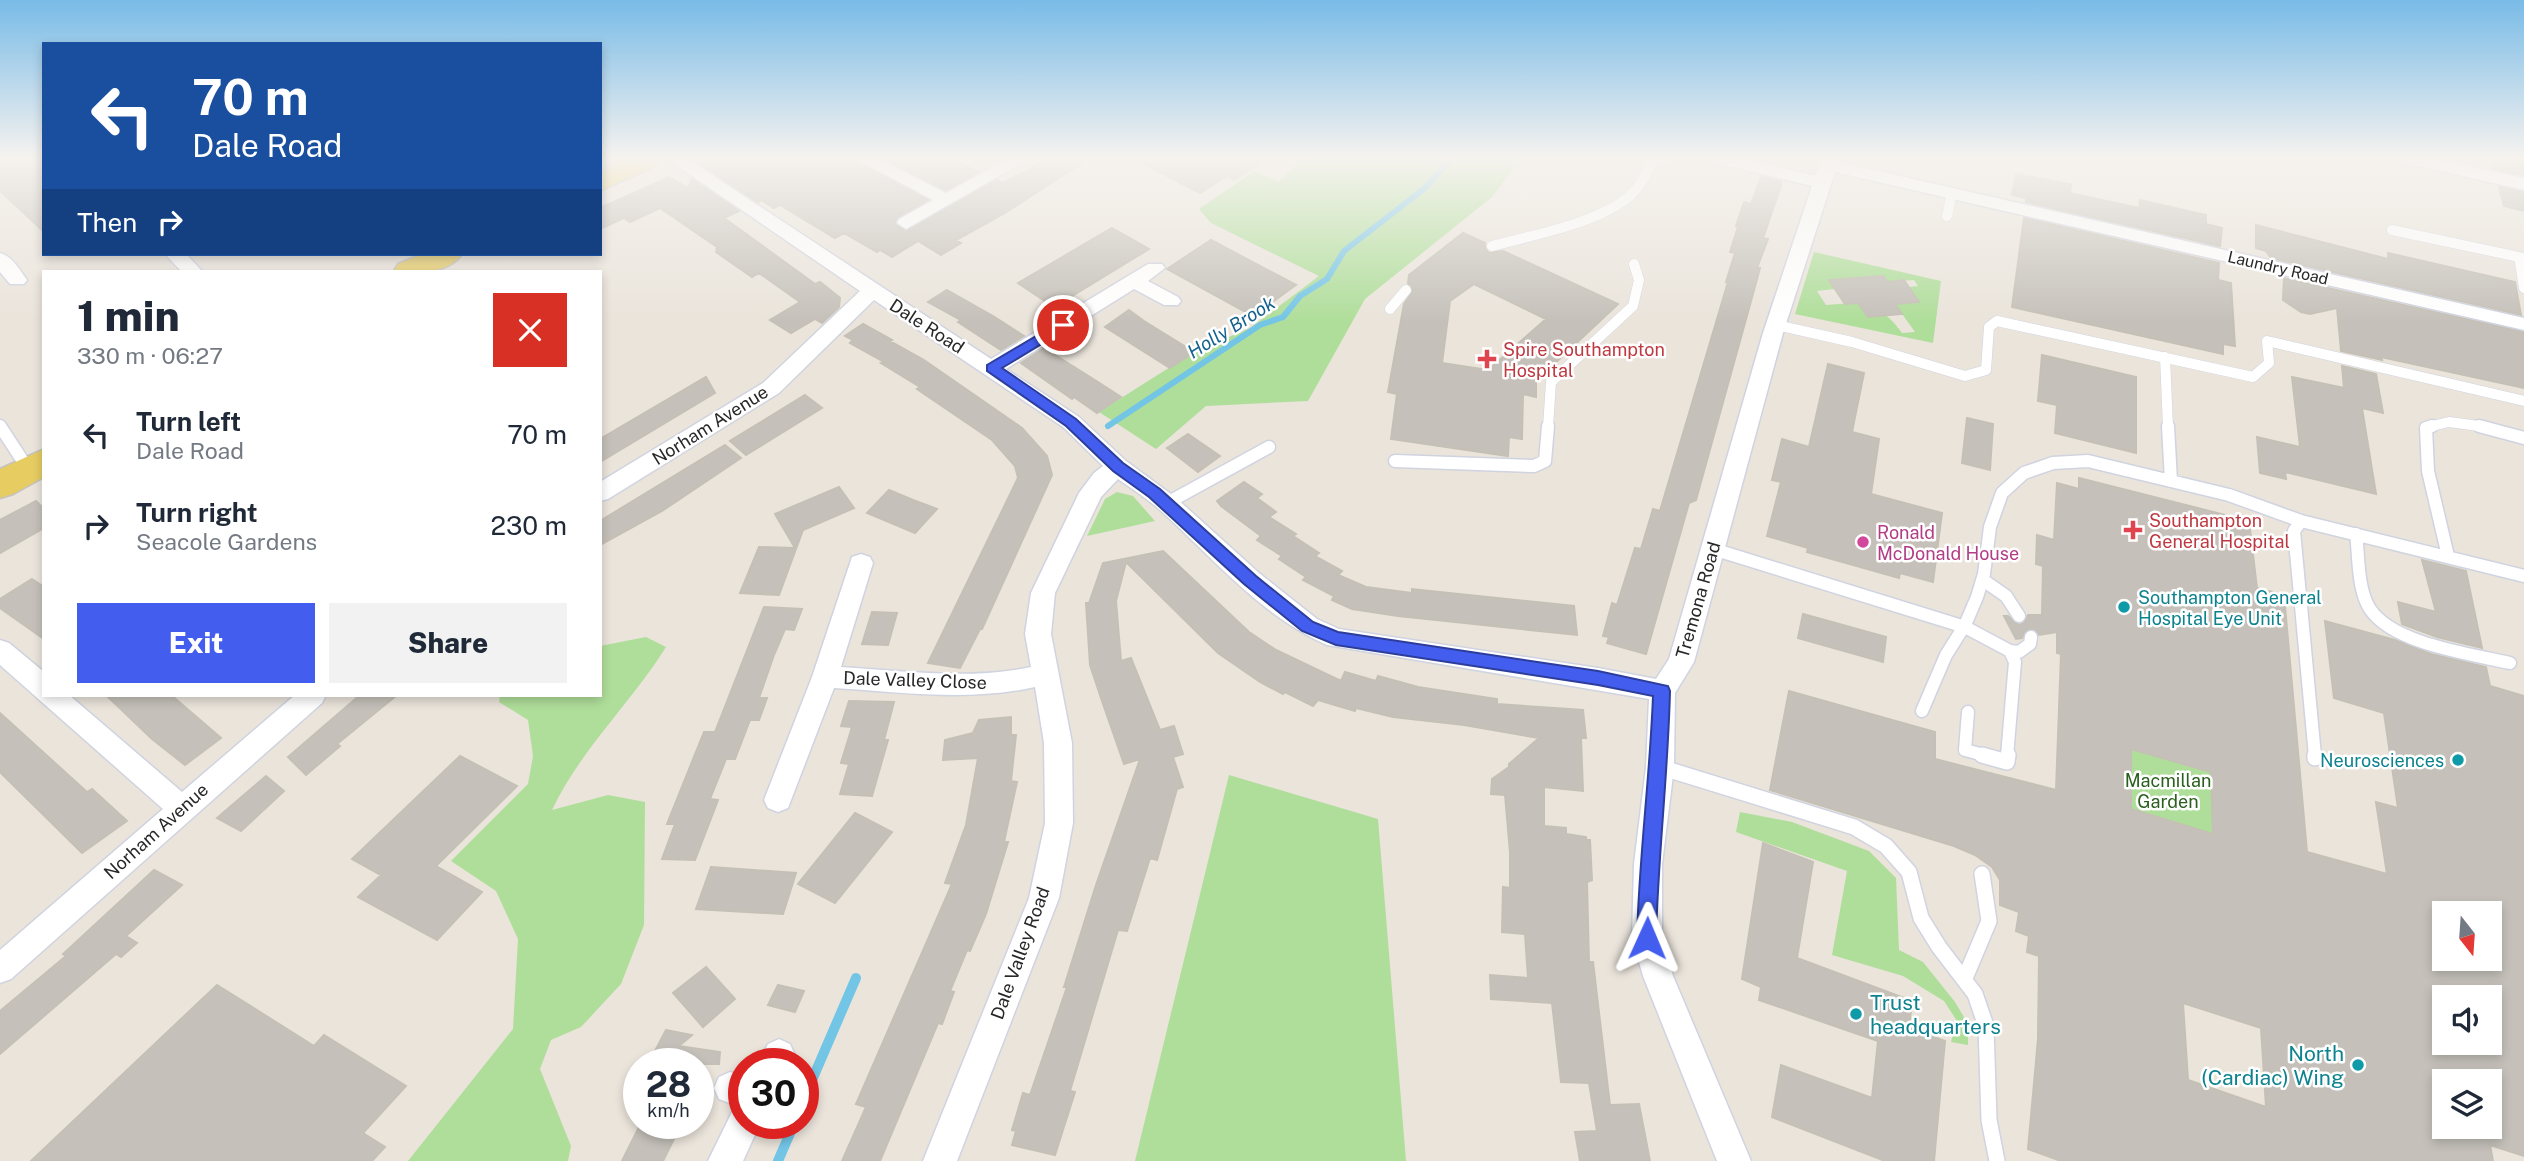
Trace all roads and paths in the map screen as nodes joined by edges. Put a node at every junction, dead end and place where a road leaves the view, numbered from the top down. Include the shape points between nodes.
1 (757, 213) edge
2 (923, 213) edge
3 (1592, 213) edge
4 (1812, 213) edge
5 (2040, 213) edge
6 (906, 223) dead end
7 (2392, 230) dead end
8 (1492, 246) dead end
9 (177, 256) edge
10 (443, 256) edge
11 (2522, 258) edge
12 (0, 259) edge
13 (1634, 264) dead end
14 (1155, 268) dead end
15 (191, 270) edge
16 (411, 270) edge
17 (18, 280) dead end
18 (1134, 281) junction
19 (2524, 288) edge
20 (873, 290) junction
21 (1406, 290) dead end
22 (1171, 301) dead end
23 (1390, 309) dead end
24 (2524, 324) edge
25 (1775, 329) junction
26 (1800, 330) junction
27 (1855, 334) dead end
28 (1889, 355) junction
29 (2165, 357) junction
30 (992, 368) junction
31 (2524, 401) edge
32 (0, 425) edge
33 (2524, 438) edge
34 (1269, 447) dead end
35 (1395, 461) dead end
36 (1118, 467) junction
37 (24, 472) edge
38 (2171, 481) junction
39 (602, 492) edge
40 (1167, 503) junction
41 (2301, 521) junction
42 (2357, 534) junction
43 (1713, 549) junction
44 (2448, 556) junction
45 (860, 562) dead end
46 (2524, 576) edge
47 (1983, 580) junction
48 (2019, 616) dead end
49 (1965, 627) junction
50 (2031, 636) dead end
51 (0, 650) edge
52 (2010, 651) junction
53 (2510, 663) dead end
54 (1046, 674) junction
55 (825, 677) junction
56 (42, 686) edge
57 (1662, 691) junction
58 (53, 697) edge
59 (311, 697) edge
60 (1922, 711) dead end
61 (1968, 712) dead end
62 (2315, 758) dead end
63 (1660, 767) junction
64 (778, 800) dead end
65 (183, 808) junction
66 (1982, 874) dead end
67 (0, 969) edge
68 (1965, 978) junction
69 (736, 1139) edge
70 (725, 1161) edge
71 (940, 1161) edge
72 (1734, 1161) edge
73 (1997, 1161) edge

1 - 20 street, Dale Road
2 - 6 street
3 - 8 lane
4 - 25 street, Tremona Road
5 - 24 street, Laundry Road
7 - 11 lane
9 - 15 street
10 - 16 main road
11 - 19 lane
12 - 17 street
13 - 35 lane via 1640,280 1633,306 1551,382 1545,461 1534,466
14 - 18 street
18 - 22 street
18 - 30 street
20 - 30 street, Dale Road
20 - 39 street, Norham Avenue via 750,403
21 - 23 lane
25 - 26 lane
25 - 28 lane
25 - 43 street, Tremona Road
26 - 27 lane via 1824,327
26 - 28 lane
28 - 29 lane via 1965,376 1976,374 1986,370 1989,327 1997,321
29 - 31 lane via 2253,377 2269,363 2267,341
29 - 38 lane
30 - 36 street, Dale Road via 1071,422
32 - 37 lane
33 - 44 lane via 2450,421 2426,428 2427,459
34 - 40 lane
36 - 40 street, Dale Road
36 - 54 street, Dale Valley Road via 1091,493 1043,593 1038,634
38 - 41 lane via 2255,503
38 - 47 lane via 2088,461 2064,460 2026,469 2007,487 1994,513
40 - 57 street, Dale Road via 1250,580 1308,626 1336,638
41 - 42 lane
41 - 62 lane via 2294,531
42 - 44 lane
42 - 53 lane via 2368,608 2377,619 2404,636
43 - 49 lane
43 - 57 street, Tremona Road via 1681,662
44 - 46 lane
45 - 55 street, Dale Valley Close
47 - 48 lane via 2006,596
47 - 49 lane
49 - 52 lane
49 - 60 lane via 1951,645
50 - 52 lane via 2030,644 2019,652
51 - 56 street
52 - 61 lane via 2015,662 2007,762 1965,750
54 - 55 street, Dale Valley Close via 966,685
54 - 71 street, Dale Valley Road via 1058,743 1059,823 1044,898
55 - 64 street, Dale Valley Close
57 - 63 street
58 - 65 street
59 - 65 street, Norham Avenue
63 - 68 lane via 1854,827 1886,846 1909,872 1930,935
63 - 72 street via 1649,851 1647,938 1658,976
65 - 67 street, Norham Avenue
66 - 68 lane via 1989,921
68 - 73 lane via 1986,1026 1989,1120
69 - 70 street

